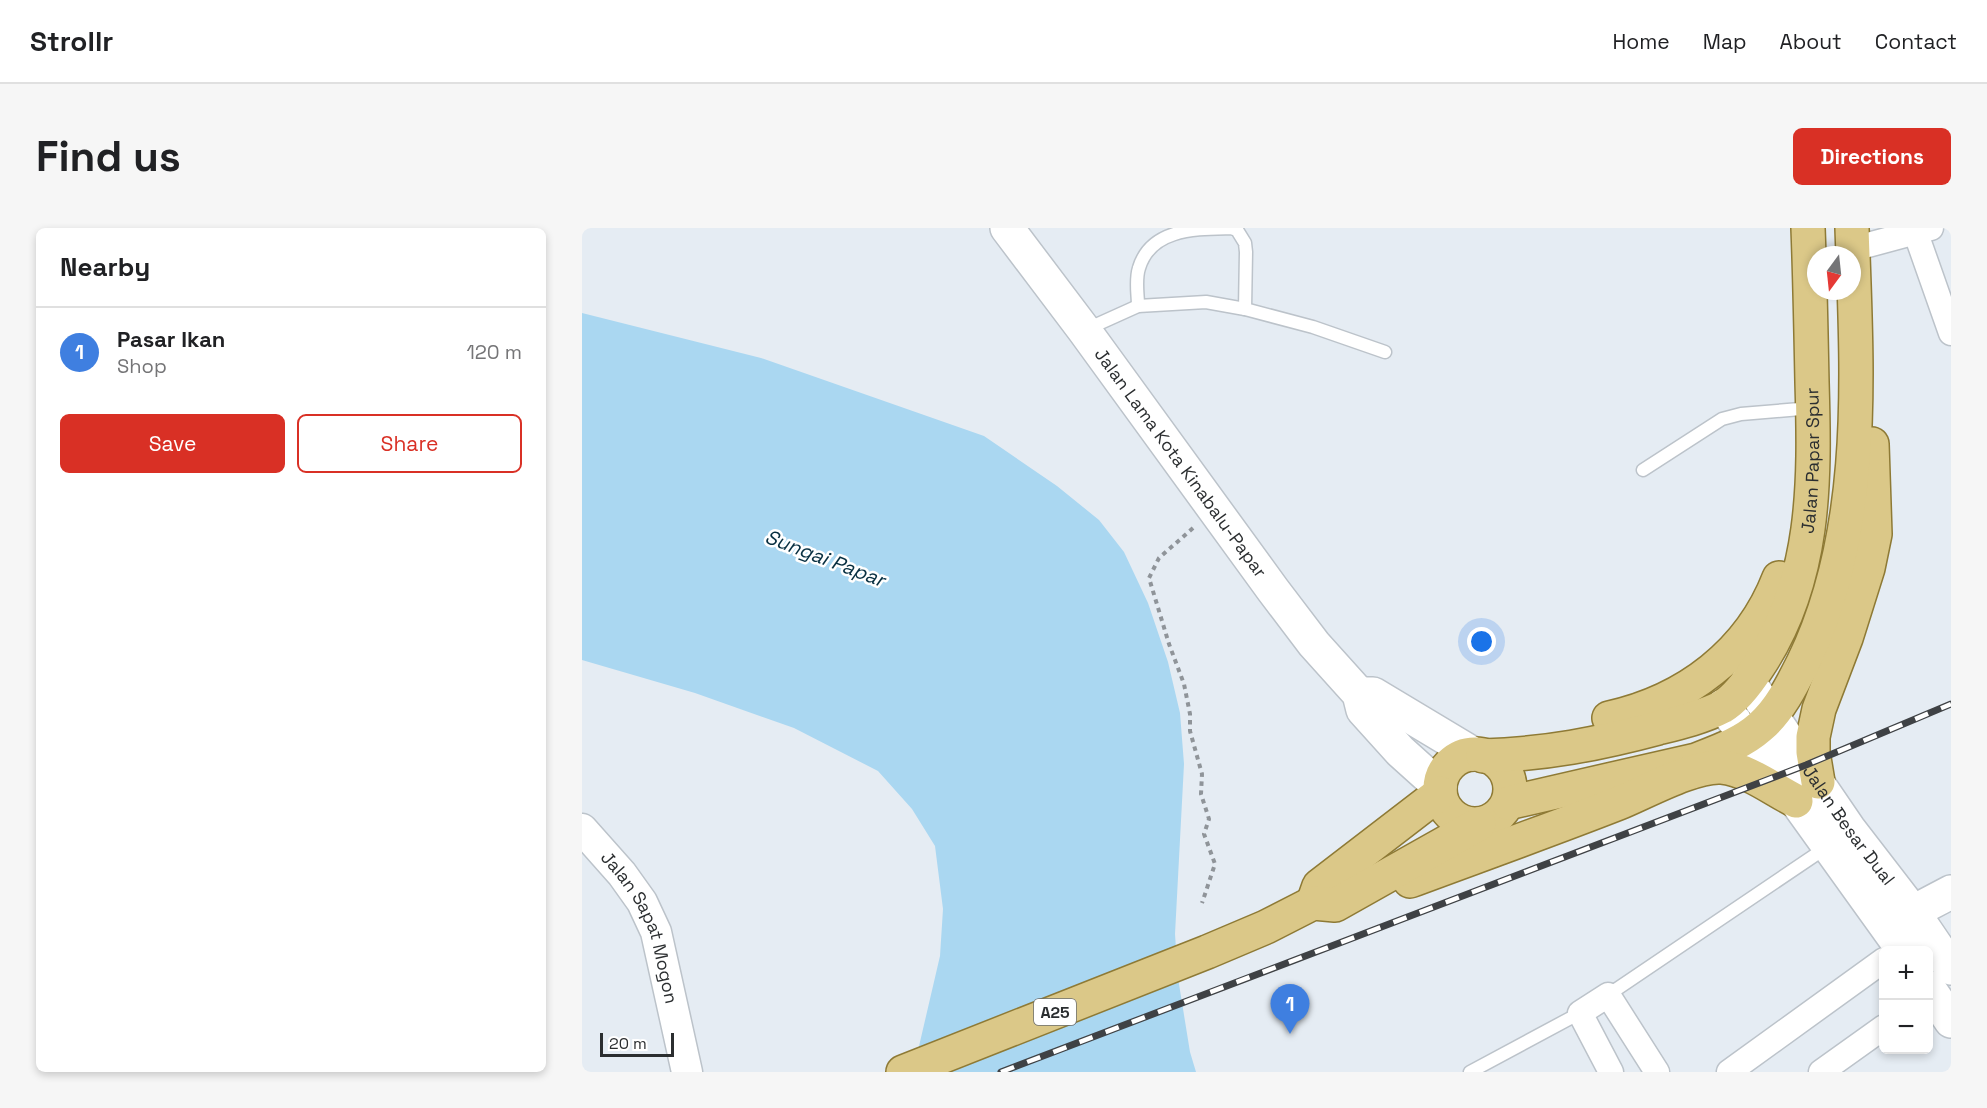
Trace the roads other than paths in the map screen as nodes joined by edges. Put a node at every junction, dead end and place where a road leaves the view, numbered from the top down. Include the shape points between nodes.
1 (1007, 228) edge
2 (1808, 228) edge
3 (1920, 230) edge
4 (1852, 238) edge
5 (1138, 306) junction
6 (1245, 309) junction
7 (1084, 330) junction
8 (1951, 333) edge
9 (1385, 352) dead end
10 (1857, 387) junction
11 (1813, 408) junction
12 (1643, 470) dead end
13 (1811, 509) junction
14 (1748, 681) junction
15 (1359, 694) junction
16 (1723, 706) junction
17 (1772, 716) junction
18 (1747, 738) junction
19 (1538, 753) junction
20 (1478, 755) junction
21 (1440, 790) junction
22 (1807, 791) junction
23 (1508, 802) junction
24 (1479, 824) junction
25 (582, 829) edge
26 (1827, 846) junction
27 (1951, 892) edge
28 (1346, 898) junction
29 (1313, 903) junction
30 (1913, 912) junction
31 (1942, 930) edge
32 (1892, 946) edge
33 (1879, 964) edge
34 (1935, 985) edge
35 (1608, 995) junction
36 (1580, 1013) junction
37 (1951, 1021) edge
38 (1879, 1031) edge
39 (687, 1072) edge
40 (903, 1072) edge
41 (1470, 1072) edge
42 (1611, 1072) edge
43 (1657, 1072) edge
44 (1729, 1072) edge
45 (1821, 1072) edge

1 - 7 main road, Jalan Lama Kota Kinabalu-Papar
2 - 11 main road, Jalan Papar Spur
3 - 4 street
3 - 8 street
4 - 10 main road
5 - 6 lane via 1206,302
5 - 6 lane via 1138,270 1158,241 1184,231 1231,228 1245,243
5 - 7 lane
6 - 9 lane
7 - 15 main road, Jalan Lama Kota Kinabalu-Papar via 1314,644
10 - 17 main road via 1848,512 1840,563 1815,639
10 - 22 main road via 1872,439 1875,534 1846,638 1819,709
11 - 12 lane via 1722,419
11 - 13 main road, Jalan Papar Spur
13 - 14 main road, Jalan Papar Spur via 1797,587 1784,621
13 - 19 main road via 1755,625 1713,670 1669,698 1645,709 1588,723
14 - 16 main road, Jalan Papar Spur
14 - 17 main road, Jalan Besar Dual
15 - 20 main road via 1373,694
15 - 21 main road, Jalan Lama Kota Kinabalu-Papar via 1363,710
16 - 18 main road, Jalan Besar Dual
16 - 19 main road via 1617,739
17 - 18 main road
17 - 22 main road, Jalan Besar Dual
18 - 22 main road, Jalan Besar Dual
18 - 23 main road via 1696,760
19 - 20 main road
20 - 21 main road via 1460,757 1450,764
20 - 23 main road via 1503,768 1510,791
21 - 24 main road via 1449,813 1468,824
21 - 29 main road via 1319,886
22 - 26 main road, Jalan Besar Dual
22 - 28 main road via 1747,773 1709,768 1367,897
22 - 30 main road, Jalan Besar Dual via 1849,829
23 - 24 main road via 1501,813
24 - 28 main road, A25
25 - 39 street, Jalan Sapat Mogon via 622,874 642,902 656,932
26 - 32 main road, Jalan Besar Dual
26 - 35 lane
27 - 30 main road
28 - 29 main road, A25 via 1335,905
29 - 40 main road, A25 via 1207,952
30 - 31 main road, Jalan Besar Dual
31 - 34 main road, Jalan Besar Dual
33 - 44 street
34 - 37 main road, Jalan Besar Dual
35 - 36 street
35 - 43 street
36 - 41 lane
36 - 42 street
38 - 45 street

